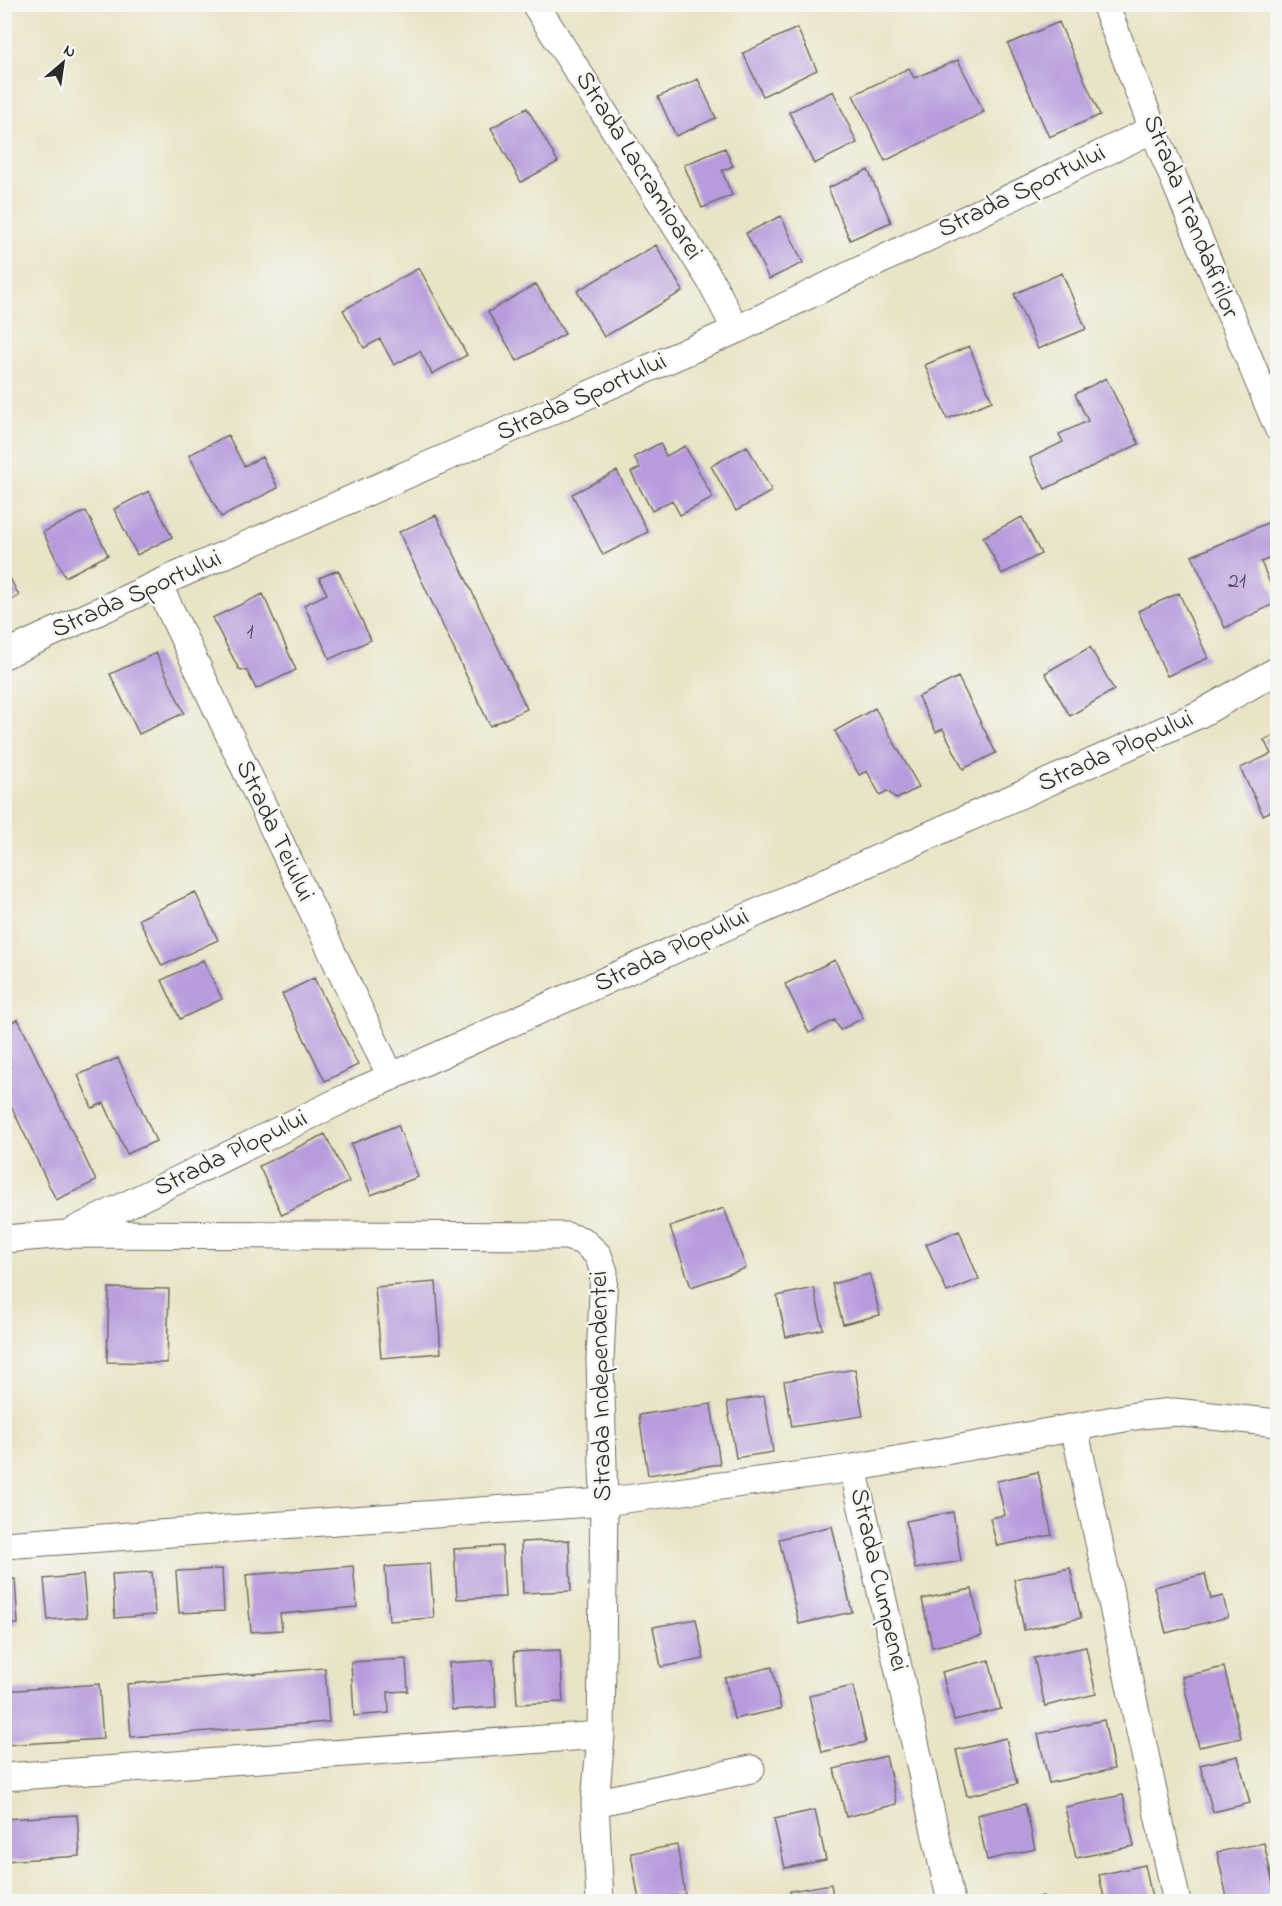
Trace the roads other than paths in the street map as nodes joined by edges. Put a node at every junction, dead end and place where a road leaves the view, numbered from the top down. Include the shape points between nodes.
1 (1105, 4) edge
2 (544, 7) edge
3 (1153, 129) junction
4 (736, 330) junction
5 (1278, 428) edge
6 (158, 584) junction
7 (4, 655) edge
8 (1278, 670) edge
9 (391, 1077) junction
10 (68, 1234) junction
11 (4, 1239) edge
12 (1278, 1423) edge
13 (1074, 1427) junction
14 (853, 1468) junction
15 (604, 1502) junction
16 (4, 1545) edge
17 (601, 1735) junction
18 (752, 1769) dead end
19 (4, 1777) edge
20 (595, 1803) junction
21 (600, 1902) edge
22 (951, 1902) edge
23 (1177, 1902) edge

1 - 3 street, Strada Trandafirilor
2 - 4 street, Strada Lacramioarei via 712,283
3 - 4 street, Strada Sportului
3 - 5 street, Strada Trandafirilor
4 - 6 street, Strada Sportului
6 - 7 street, Strada Sportului
6 - 9 street, Strada Teiului
8 - 9 street, Strada Plopului via 1200,714
9 - 10 street, Strada Plopului
10 - 11 street, Strada Independenței
10 - 15 street, Strada Independenței via 566,1236 583,1241 598,1255 604,1272 600,1360
12 - 13 street via 1174,1412
13 - 14 street
13 - 23 street
14 - 15 street, Strada Cumpenei
14 - 22 street, Strada Cumpenei
15 - 16 street, Strada Cumpenei
15 - 17 street, Strada Independenței
17 - 19 street
17 - 20 street, Strada Independenței
18 - 20 street
20 - 21 street, Strada Independenței

